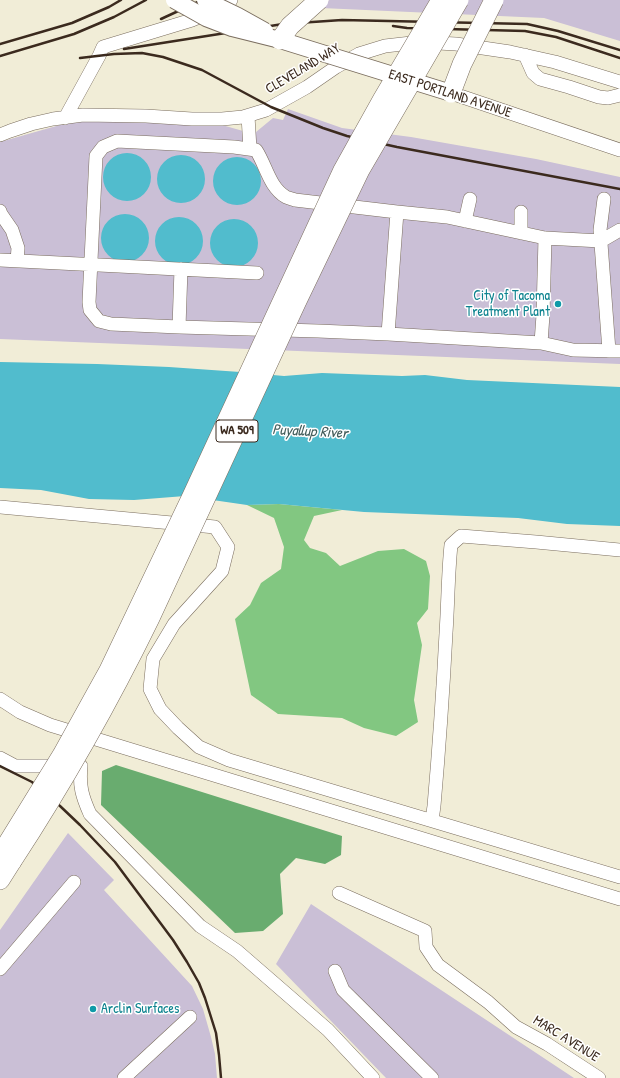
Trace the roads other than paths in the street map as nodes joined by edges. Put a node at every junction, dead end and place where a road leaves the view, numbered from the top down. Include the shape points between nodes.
1 (174, 0) edge
2 (205, 0) edge
3 (231, 0) edge
4 (319, 0) edge
5 (441, 0) edge
6 (459, 0) edge
7 (494, 0) edge
8 (280, 40) junction
9 (525, 55) junction
10 (620, 82) edge
11 (456, 95) junction
12 (620, 95) edge
13 (248, 116) junction
14 (65, 118) junction
15 (0, 135) edge
16 (250, 149) junction
17 (620, 150) edge
18 (604, 198) dead end
19 (470, 199) dead end
20 (0, 211) edge
21 (397, 212) junction
22 (522, 212) dead end
23 (465, 220) junction
24 (620, 230) edge
25 (521, 232) junction
26 (545, 238) junction
27 (601, 241) junction
28 (9, 260) edge
29 (91, 264) junction
30 (181, 269) junction
31 (257, 273) dead end
32 (178, 327) junction
33 (388, 334) junction
34 (540, 343) junction
35 (614, 351) edge
36 (0, 507) edge
37 (620, 550) edge
38 (0, 699) edge
39 (0, 758) edge
40 (432, 820) junction
41 (5, 857) edge
42 (620, 877) edge
43 (0, 880) edge
44 (74, 882) dead end
45 (340, 893) dead end
46 (620, 899) edge
47 (0, 968) edge
48 (335, 971) dead end
49 (190, 1017) dead end
50 (124, 1078) edge
51 (373, 1078) edge
52 (432, 1078) edge
53 (599, 1078) edge

1 - 8 main road, EAST PORTLAND AVENUE, bridge via 206,18 232,28
2 - 8 main road, EAST PORTLAND AVENUE, bridge
3 - 14 street via 228,5 192,20 103,47
4 - 8 highway, bridge via 290,26
5 - 41 highway, WA 509, bridge via 343,170 109,670
6 - 41 highway, WA 509, bridge via 360,170 150,618 104,709 64,778
7 - 11 highway, bridge via 462,64
8 - 11 main road, EAST PORTLAND AVENUE, bridge
9 - 10 street, CLEVELAND WAY
9 - 12 street via 533,74 540,79 599,97
9 - 13 street, CLEVELAND WAY via 456,44 420,42 385,46 359,54 266,110
11 - 17 street, EAST PORTLAND AVENUE
13 - 14 street, CLEVELAND WAY via 222,119 83,115
13 - 16 street
14 - 15 street, CLEVELAND WAY via 31,124
16 - 21 street via 256,150 272,183 286,197
16 - 29 street via 117,141 103,147 96,156
18 - 27 street
19 - 23 street
20 - 28 street via 12,230 18,248
21 - 23 street
21 - 33 street
22 - 25 street
23 - 25 street
24 - 27 street
25 - 26 street
26 - 27 street
26 - 34 street
27 - 35 street
28 - 29 street
29 - 30 street
29 - 32 street via 90,310 99,321 111,324
30 - 31 street
30 - 32 street
32 - 33 street
33 - 34 street
34 - 35 street via 573,350
36 - 40 street via 215,528 228,547 222,571 174,624 153,659 150,688 160,709 199,747 229,760
37 - 40 street via 461,536 451,545
38 - 46 street via 20,712 50,725
39 - 51 street via 15,766 81,766 83,798 90,814 200,926 236,951 328,1030
40 - 42 street
41 - 43 highway, WA 509
44 - 47 street
45 - 53 street, MARC AVENUE via 424,931 426,947 438,965 488,1002 516,1027
48 - 52 street via 343,990
49 - 50 street

